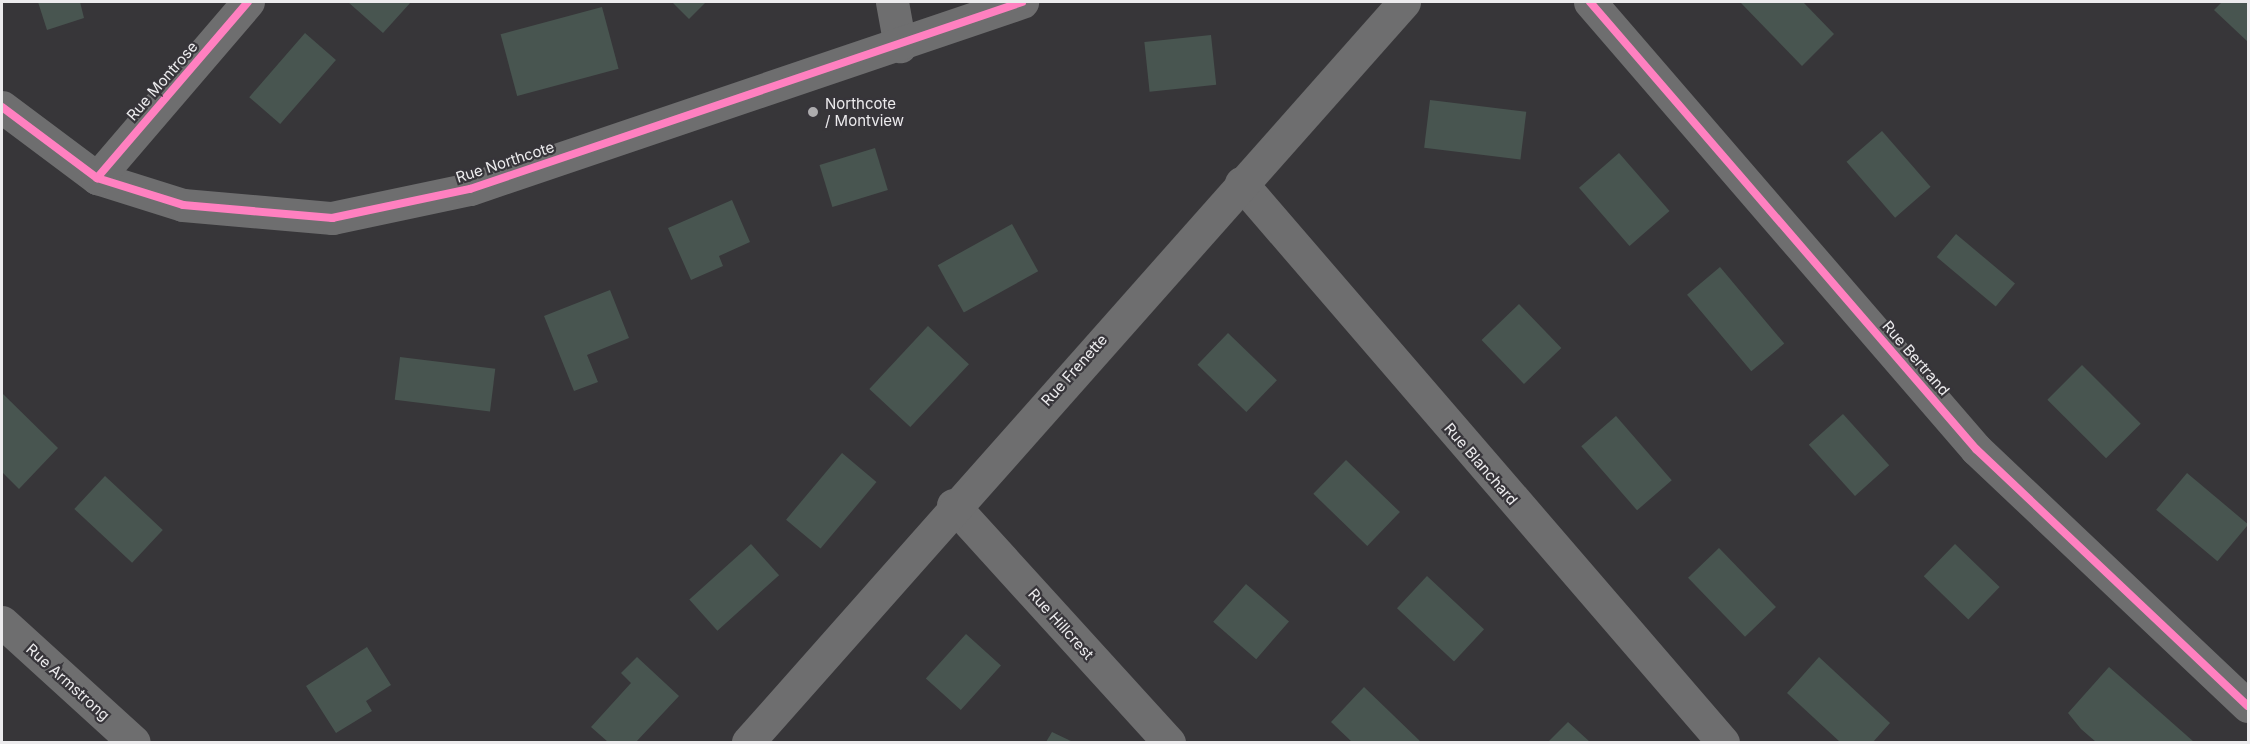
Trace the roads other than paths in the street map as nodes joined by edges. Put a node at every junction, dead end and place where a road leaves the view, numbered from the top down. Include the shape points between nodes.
1 (248, 2) edge
2 (892, 2) edge
3 (1022, 2) edge
4 (1404, 2) edge
5 (1590, 2) edge
6 (900, 46) junction
7 (2, 106) edge
8 (97, 178) junction
9 (1241, 183) junction
10 (953, 505) junction
11 (2, 622) edge
12 (2248, 706) edge
13 (134, 742) edge
14 (748, 742) edge
15 (1168, 742) edge
16 (1723, 742) edge

1 - 8 street, Rue Montrose
2 - 6 street
3 - 6 street, Rue Northcote
4 - 9 street, Rue Frenette
5 - 12 street, Rue Bertrand via 1976,449
6 - 8 street, Rue Northcote via 470,189 332,218 183,205
7 - 8 street, Rue Northcote
9 - 10 street, Rue Frenette
9 - 16 street, Rue Blanchard
10 - 14 street, Rue Frenette
10 - 15 street, Rue Hillcrest
11 - 13 street, Rue Armstrong

